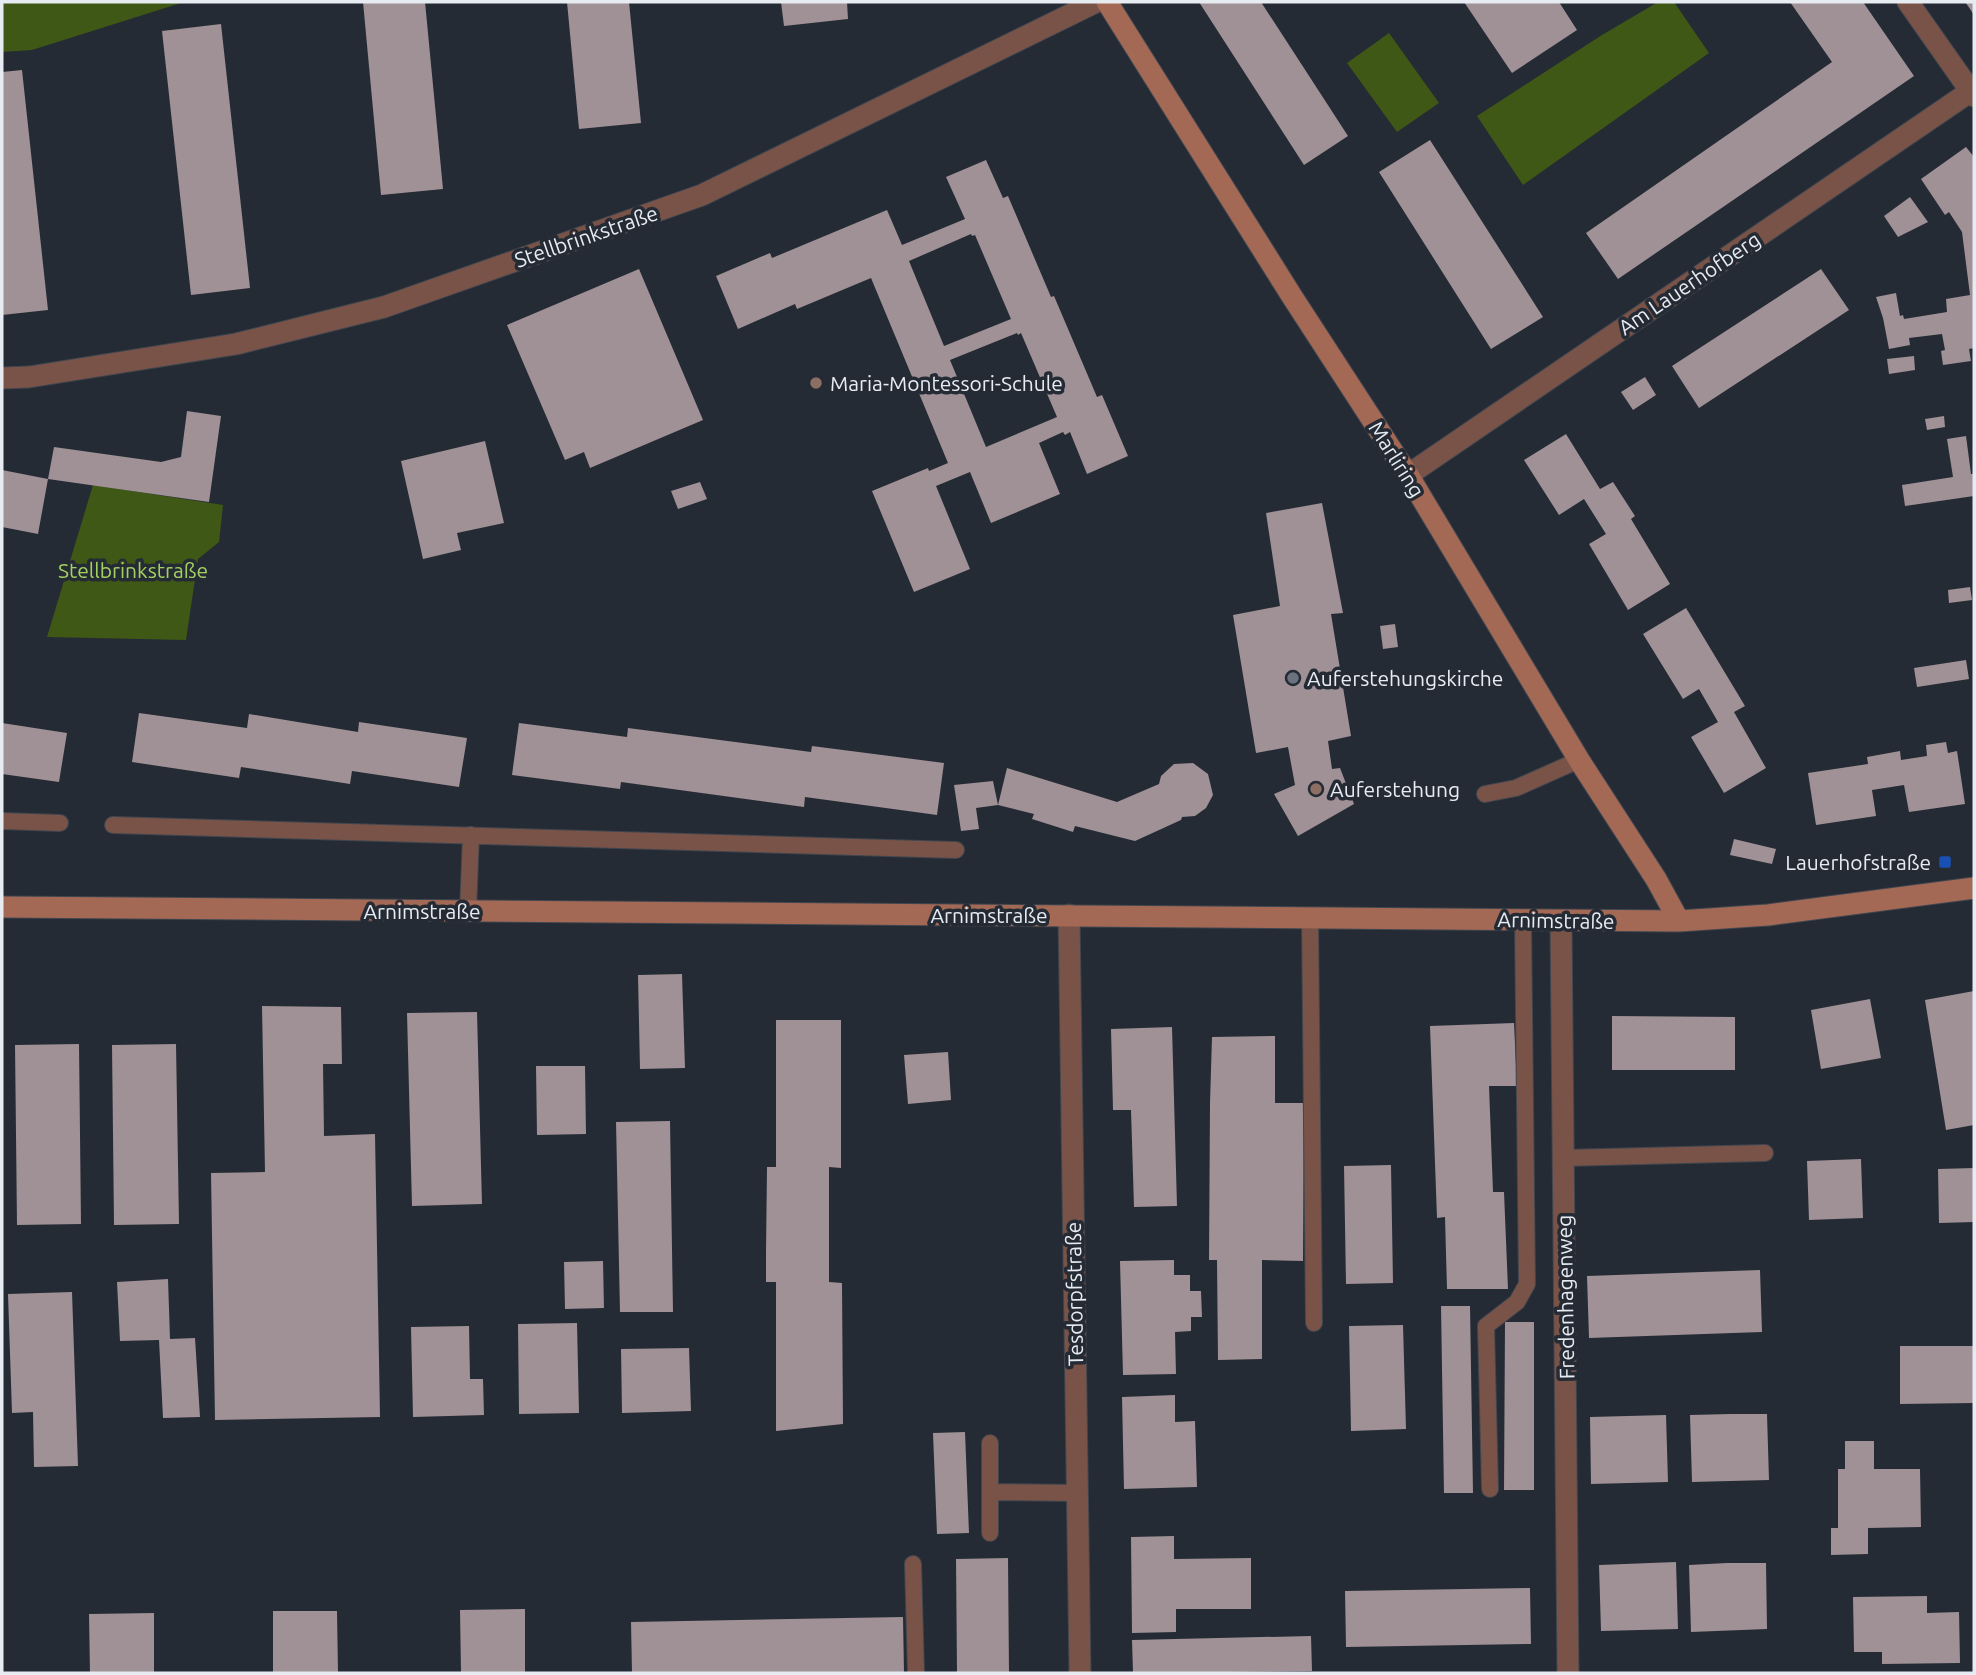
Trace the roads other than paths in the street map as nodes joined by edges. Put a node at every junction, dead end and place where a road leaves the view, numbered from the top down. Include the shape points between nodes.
1 (1096, 2) edge
2 (1107, 2) edge
3 (1908, 2) edge
4 (1972, 93) edge
5 (2, 379) edge
6 (1408, 475) junction
7 (1579, 760) junction
8 (1485, 794) dead end
9 (2, 821) edge
10 (60, 823) dead end
11 (113, 825) dead end
12 (471, 835) junction
13 (956, 850) dead end
14 (1974, 888) edge
15 (2, 907) edge
16 (468, 911) junction
17 (1069, 915) junction
18 (1310, 918) junction
19 (1523, 920) junction
20 (1561, 921) junction
21 (1679, 921) junction
22 (1765, 1153) dead end
23 (1563, 1158) junction
24 (1314, 1323) dead end
25 (990, 1443) dead end
26 (1490, 1489) dead end
27 (990, 1492) junction
28 (1077, 1493) junction
29 (990, 1533) dead end
30 (913, 1564) dead end
31 (916, 1673) edge
32 (1080, 1673) edge
33 (1568, 1673) edge

1 - 5 street, Stellbrinkstraße via 702,195 384,307 236,344
2 - 6 main road, Marliring
3 - 4 street
4 - 6 street, Am Lauerhofberg
6 - 7 main road, Marliring
7 - 8 lane via 1516,788
7 - 21 main road, Marliring
9 - 10 lane
11 - 12 lane
12 - 13 lane
12 - 16 lane
14 - 21 main road, Arnimstraße via 1768,915
15 - 16 main road, Arnimstraße
16 - 17 main road, Arnimstraße
17 - 18 main road, Arnimstraße
17 - 28 street, Tesdorpfstraße
18 - 19 main road, Arnimstraße
18 - 24 lane
19 - 20 main road, Arnimstraße
19 - 26 lane via 1527,1283 1517,1302 1486,1326
20 - 21 main road, Arnimstraße
20 - 23 street, Fredenhagenweg
22 - 23 lane
23 - 33 street, Fredenhagenweg
25 - 27 lane
27 - 28 lane
27 - 29 lane
28 - 32 street, Tesdorpfstraße
30 - 31 lane

